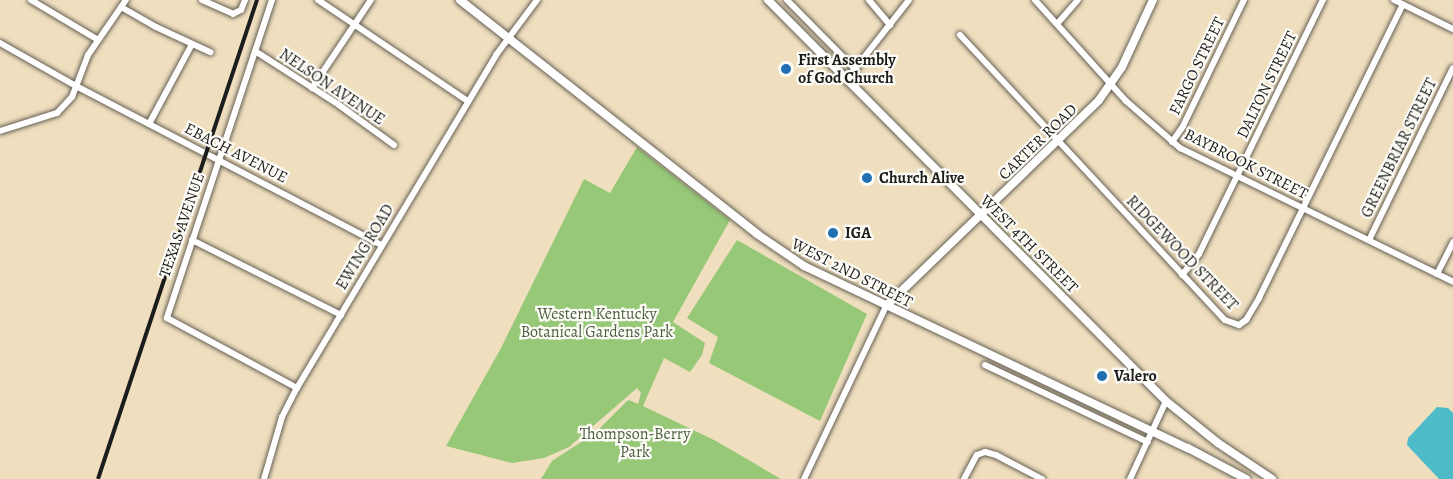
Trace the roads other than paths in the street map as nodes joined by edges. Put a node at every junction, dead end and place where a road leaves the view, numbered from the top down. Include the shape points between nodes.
1 (31, 0) edge
2 (126, 0) edge
3 (202, 0) edge
4 (245, 0) edge
5 (272, 0) edge
6 (318, 0) edge
7 (372, 0) edge
8 (460, 0) edge
9 (537, 0) edge
10 (768, 0) edge
11 (787, 0) edge
12 (869, 0) edge
13 (909, 0) edge
14 (1035, 0) edge
15 (1078, 0) edge
16 (1153, 0) edge
17 (1244, 0) edge
18 (1323, 0) edge
19 (1394, 0) edge
20 (1403, 4) junction
21 (122, 6) junction
22 (1057, 24) junction
23 (355, 25) junction
24 (890, 25) junction
25 (1453, 29) edge
26 (960, 35) dead end
27 (508, 37) junction
28 (98, 40) junction
29 (0, 43) edge
30 (192, 44) junction
31 (255, 51) junction
32 (210, 52) dead end
33 (1453, 68) edge
34 (856, 70) junction
35 (847, 79) junction
36 (1111, 84) junction
37 (76, 86) junction
38 (312, 87) junction
39 (468, 101) junction
40 (149, 124) junction
41 (0, 131) edge
42 (1058, 141) junction
43 (1172, 142) junction
44 (394, 146) dead end
45 (219, 160) junction
46 (1238, 176) junction
47 (1304, 208) junction
48 (983, 215) junction
49 (192, 240) junction
50 (1369, 240) junction
51 (1453, 242) edge
52 (382, 245) junction
53 (1437, 274) junction
54 (1182, 275) junction
55 (1453, 282) edge
56 (886, 306) junction
57 (341, 315) junction
58 (1010, 364) junction
59 (985, 365) dead end
60 (1005, 374) junction
61 (297, 388) junction
62 (1166, 401) junction
63 (1153, 431) junction
64 (1148, 442) junction
65 (264, 479) edge
66 (804, 479) edge
67 (964, 479) edge
68 (1042, 479) edge
69 (1130, 479) edge
70 (1246, 479) edge
71 (1272, 479) edge

1 - 28 street
2 - 21 street
3 - 4 street via 233,14 241,10
5 - 31 street, TEXAS AVENUE
6 - 23 street
7 - 23 street
8 - 27 main road, WEST 2ND STREET
9 - 27 street, EWING ROAD
10 - 35 main road, WEST 4TH STREET
11 - 34 street
12 - 24 street
13 - 24 street
14 - 22 street, BAYBROOK STREET
15 - 22 street
16 - 36 main road, CARTER ROAD
17 - 43 street, FARGO STREET
18 - 46 street, DALTON STREET
19 - 20 street
20 - 25 street
20 - 47 street, RIDGEWOOD STREET
21 - 28 street
21 - 30 street
22 - 36 street, BAYBROOK STREET
23 - 38 street
23 - 39 street
24 - 34 street
26 - 42 street, RIDGEWOOD STREET
27 - 39 street, EWING ROAD
27 - 56 main road, WEST 2ND STREET via 780,251
28 - 37 street
29 - 37 street, EBACH AVENUE
30 - 32 street
30 - 40 street
31 - 38 street, NELSON AVENUE
31 - 45 street, TEXAS AVENUE
33 - 50 street, GREENBRIAR STREET
34 - 35 street
35 - 48 main road, WEST 4TH STREET
36 - 42 main road, CARTER ROAD
36 - 43 street, BAYBROOK STREET
37 - 40 street, EBACH AVENUE
37 - 41 street via 72,97 57,113
38 - 44 street, NELSON AVENUE
39 - 52 street, EWING ROAD
40 - 45 street, EBACH AVENUE
42 - 48 main road, CARTER ROAD
42 - 54 street, RIDGEWOOD STREET
43 - 46 street, BAYBROOK STREET
45 - 49 street, TEXAS AVENUE
45 - 52 street, EBACH AVENUE
46 - 47 street, BAYBROOK STREET
46 - 54 street, DALTON STREET via 1199,254
47 - 50 street, BAYBROOK STREET
47 - 54 street, RIDGEWOOD STREET via 1243,324 1225,320
48 - 56 main road, CARTER ROAD
48 - 62 main road, WEST 4TH STREET
49 - 57 street
49 - 61 street, TEXAS AVENUE via 167,318
50 - 53 street, BAYBROOK STREET
51 - 53 street
52 - 57 street, EWING ROAD
53 - 55 street, BAYBROOK STREET
56 - 58 main road, WEST 2ND STREET
56 - 66 street
57 - 61 street, EWING ROAD
58 - 60 street
58 - 63 main road, WEST 2ND STREET
59 - 60 street
60 - 64 street
61 - 65 street, EWING ROAD via 282,417
62 - 63 street
62 - 71 main road, WEST 4TH STREET via 1218,443
63 - 64 street
63 - 70 main road, WEST 2ND STREET
64 - 69 street
67 - 68 street via 977,455 985,452

